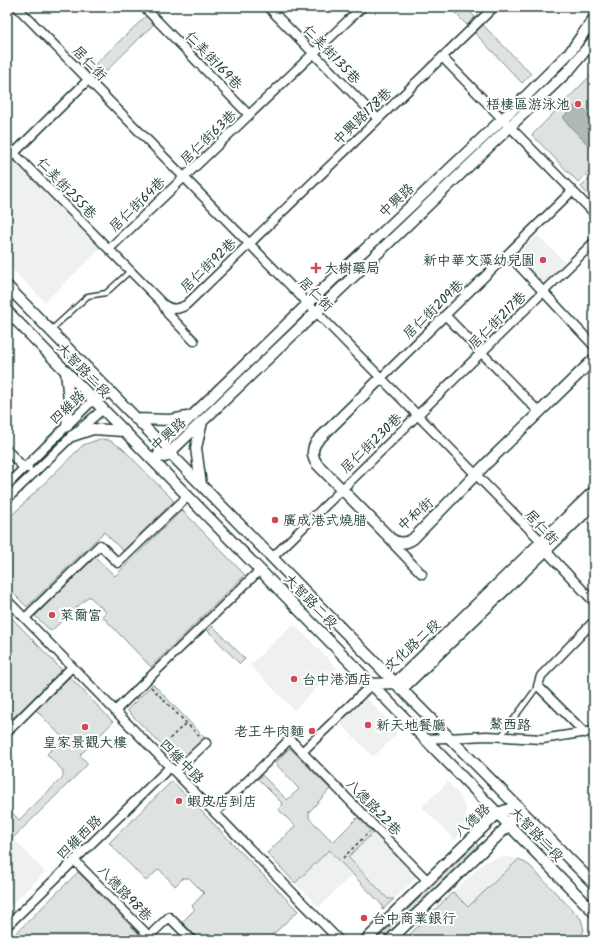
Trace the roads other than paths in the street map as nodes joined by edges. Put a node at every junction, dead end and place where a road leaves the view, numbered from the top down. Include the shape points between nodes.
1 (17, 7) edge
2 (144, 7) edge
3 (268, 7) edge
4 (362, 7) edge
5 (494, 7) edge
6 (593, 22) edge
7 (594, 40) edge
8 (314, 54) junction
9 (442, 57) junction
10 (88, 80) junction
11 (249, 115) junction
12 (378, 119) junction
13 (505, 122) junction
14 (7, 146) edge
15 (14, 153) junction
16 (7, 160) edge
17 (184, 177) junction
18 (572, 191) junction
19 (594, 213) edge
20 (594, 242) edge
21 (249, 244) junction
22 (109, 249) junction
23 (508, 254) junction
24 (130, 271) junction
25 (7, 286) edge
26 (543, 292) junction
27 (308, 303) junction
28 (163, 304) junction
29 (7, 311) edge
30 (316, 312) junction
31 (445, 315) junction
32 (50, 331) junction
33 (194, 341) dead end
34 (594, 346) edge
35 (482, 353) junction
36 (594, 359) edge
37 (66, 371) junction
38 (381, 378) junction
39 (111, 393) junction
40 (94, 399) junction
41 (103, 409) junction
42 (539, 412) junction
43 (418, 416) junction
44 (136, 419) junction
45 (197, 419) junction
46 (67, 426) junction
47 (124, 431) junction
48 (72, 436) junction
49 (162, 445) junction
50 (7, 450) edge
51 (170, 453) junction
52 (156, 464) junction
53 (24, 468) junction
54 (39, 469) junction
55 (476, 475) junction
56 (7, 485) edge
57 (201, 485) junction
58 (342, 489) junction
59 (594, 491) edge
60 (188, 496) junction
61 (7, 499) edge
62 (594, 504) edge
63 (390, 538) junction
64 (544, 546) junction
65 (272, 558) junction
66 (260, 570) junction
67 (422, 574) dead end
68 (7, 600) edge
69 (594, 602) edge
70 (25, 618) junction
71 (594, 621) edge
72 (72, 667) junction
73 (372, 684) junction
74 (398, 686) junction
75 (538, 686) junction
76 (115, 711) junction
77 (594, 731) edge
78 (7, 732) edge
79 (585, 733) junction
80 (448, 736) junction
81 (501, 736) junction
82 (425, 739) junction
83 (206, 743) road end
84 (302, 752) junction
85 (172, 770) junction
86 (518, 806) junction
87 (215, 813) junction
88 (498, 814) junction
89 (509, 825) junction
90 (74, 860) junction
91 (428, 881) junction
92 (594, 884) edge
93 (594, 912) edge
94 (7, 926) edge
95 (147, 938) edge
96 (594, 938) edge
97 (192, 940) edge
98 (339, 940) edge
99 (366, 940) edge
100 (390, 940) edge
101 (590, 940) edge

1 - 10 street, 居仁街
2 - 11 street, 仁美街169巷
3 - 8 street, 仁美街135巷
4 - 8 street, 居仁街63巷
5 - 9 street, 中興路178巷
6 - 13 street, 中興路 via 571,51
7 - 13 street, 中興路 via 569,70
8 - 11 street, 居仁街63巷
8 - 12 street, 仁美街135巷
9 - 12 street, 中興路178巷
9 - 13 street
10 - 15 street
10 - 17 street, 居仁街
11 - 17 street, 居仁街63巷
12 - 21 street, 中興路178巷
13 - 18 street
13 - 27 street, 中興路
13 - 30 street, 中興路
14 - 15 street, 仁美街255巷
15 - 16 street
15 - 22 street, 仁美街255巷
17 - 21 street, 居仁街
17 - 22 street, 居仁街64巷
18 - 19 street
18 - 23 street, 居仁街209巷
20 - 26 street, 居仁街217巷
21 - 27 street, 居仁街
21 - 28 street, 居仁街92巷 via 183,307 172,309
22 - 24 street
23 - 26 street
23 - 31 street, 居仁街209巷
24 - 28 street
24 - 32 lane via 106,293 88,296
25 - 32 street, 大智路二段
26 - 34 street
26 - 35 street, 居仁街217巷
27 - 30 street, 居仁街
27 - 45 street, 中興路
28 - 33 street via 168,314
29 - 37 street, 大智路二段
30 - 38 street, 居仁街
30 - 45 street, 中興路
31 - 35 street
31 - 38 street, 居仁街209巷
32 - 39 street, 大智路二段
35 - 42 street
35 - 43 street, 居仁街217巷
36 - 42 street, 中和街
37 - 40 street, 大智路二段
37 - 46 street via 69,400
38 - 43 street, 居仁街
38 - 58 street, 中和街 via 313,448 315,461
39 - 40 street, 四維路
39 - 41 street, 四維路
39 - 44 street, 大智路二段
40 - 41 street, 大智路二段
40 - 46 street, 四維路
41 - 47 street, 大智路二段
41 - 48 street, 四維路
42 - 55 street, 中和街
43 - 55 street, 居仁街
43 - 58 street, 居仁街230巷
44 - 45 street
44 - 49 street, 大智路二段
45 - 49 street, 中興路
45 - 51 street, 中興路
45 - 57 street via 196,448
46 - 53 street, 四維路
47 - 48 street via 92,429
47 - 52 street, 大智路二段
48 - 54 street, 四維路
49 - 51 street, 大智路二段
49 - 52 street, 中興路
50 - 53 street
51 - 52 street, 中興路
51 - 57 street, 大智路二段
52 - 60 street, 大智路二段
53 - 54 street
53 - 56 street, 四維路
54 - 61 street, 四維路
55 - 63 street, 中和街 via 413,539 401,543
55 - 64 street, 居仁街
57 - 65 street, 大智路二段
58 - 63 street, 中和街
58 - 65 street, 居仁街230巷
59 - 64 street, 文化路二段
60 - 66 street, 大智路二段
60 - 70 street via 118,563 100,545
62 - 64 street, 文化路二段
63 - 67 street
64 - 69 street, 居仁街
64 - 74 street, 文化路二段
65 - 74 street, 大智路二段
66 - 73 street, 大智路二段
66 - 76 street
68 - 70 street, 四維中路
70 - 72 street, 四維中路
71 - 75 street via 541,676
72 - 76 street, 四維中路
72 - 78 street
73 - 74 street, 文化路二段
73 - 82 street, 大智路二段
73 - 84 street
74 - 80 street, 大智路二段
75 - 79 street
75 - 81 lane
76 - 85 street, 四維中路
77 - 79 street, 鰲西路
79 - 81 street, 鰲西路 via 542,739
80 - 81 street, 鰲西路
80 - 82 street, 鰲西路
80 - 86 street, 大智路二段
82 - 88 street, 大智路二段
83 - 85 street, 四維西路
84 - 87 street, 八德路22巷 via 290,739
84 - 91 street, 八德路22巷
85 - 87 street, 四維中路
85 - 90 street, 四維西路
86 - 88 street, 八德路
86 - 89 street, 八德路
86 - 92 street, 大智路二段
87 - 98 street, 四維中路
88 - 89 street, 大智路二段
88 - 91 street, 八德路
89 - 93 street, 大智路二段
89 - 100 street, 八德路
90 - 94 street, 四維西路
90 - 95 street, 八德路98巷
91 - 99 street, 八德路
95 - 97 street, 八德路98巷 via 169,917
96 - 101 street

